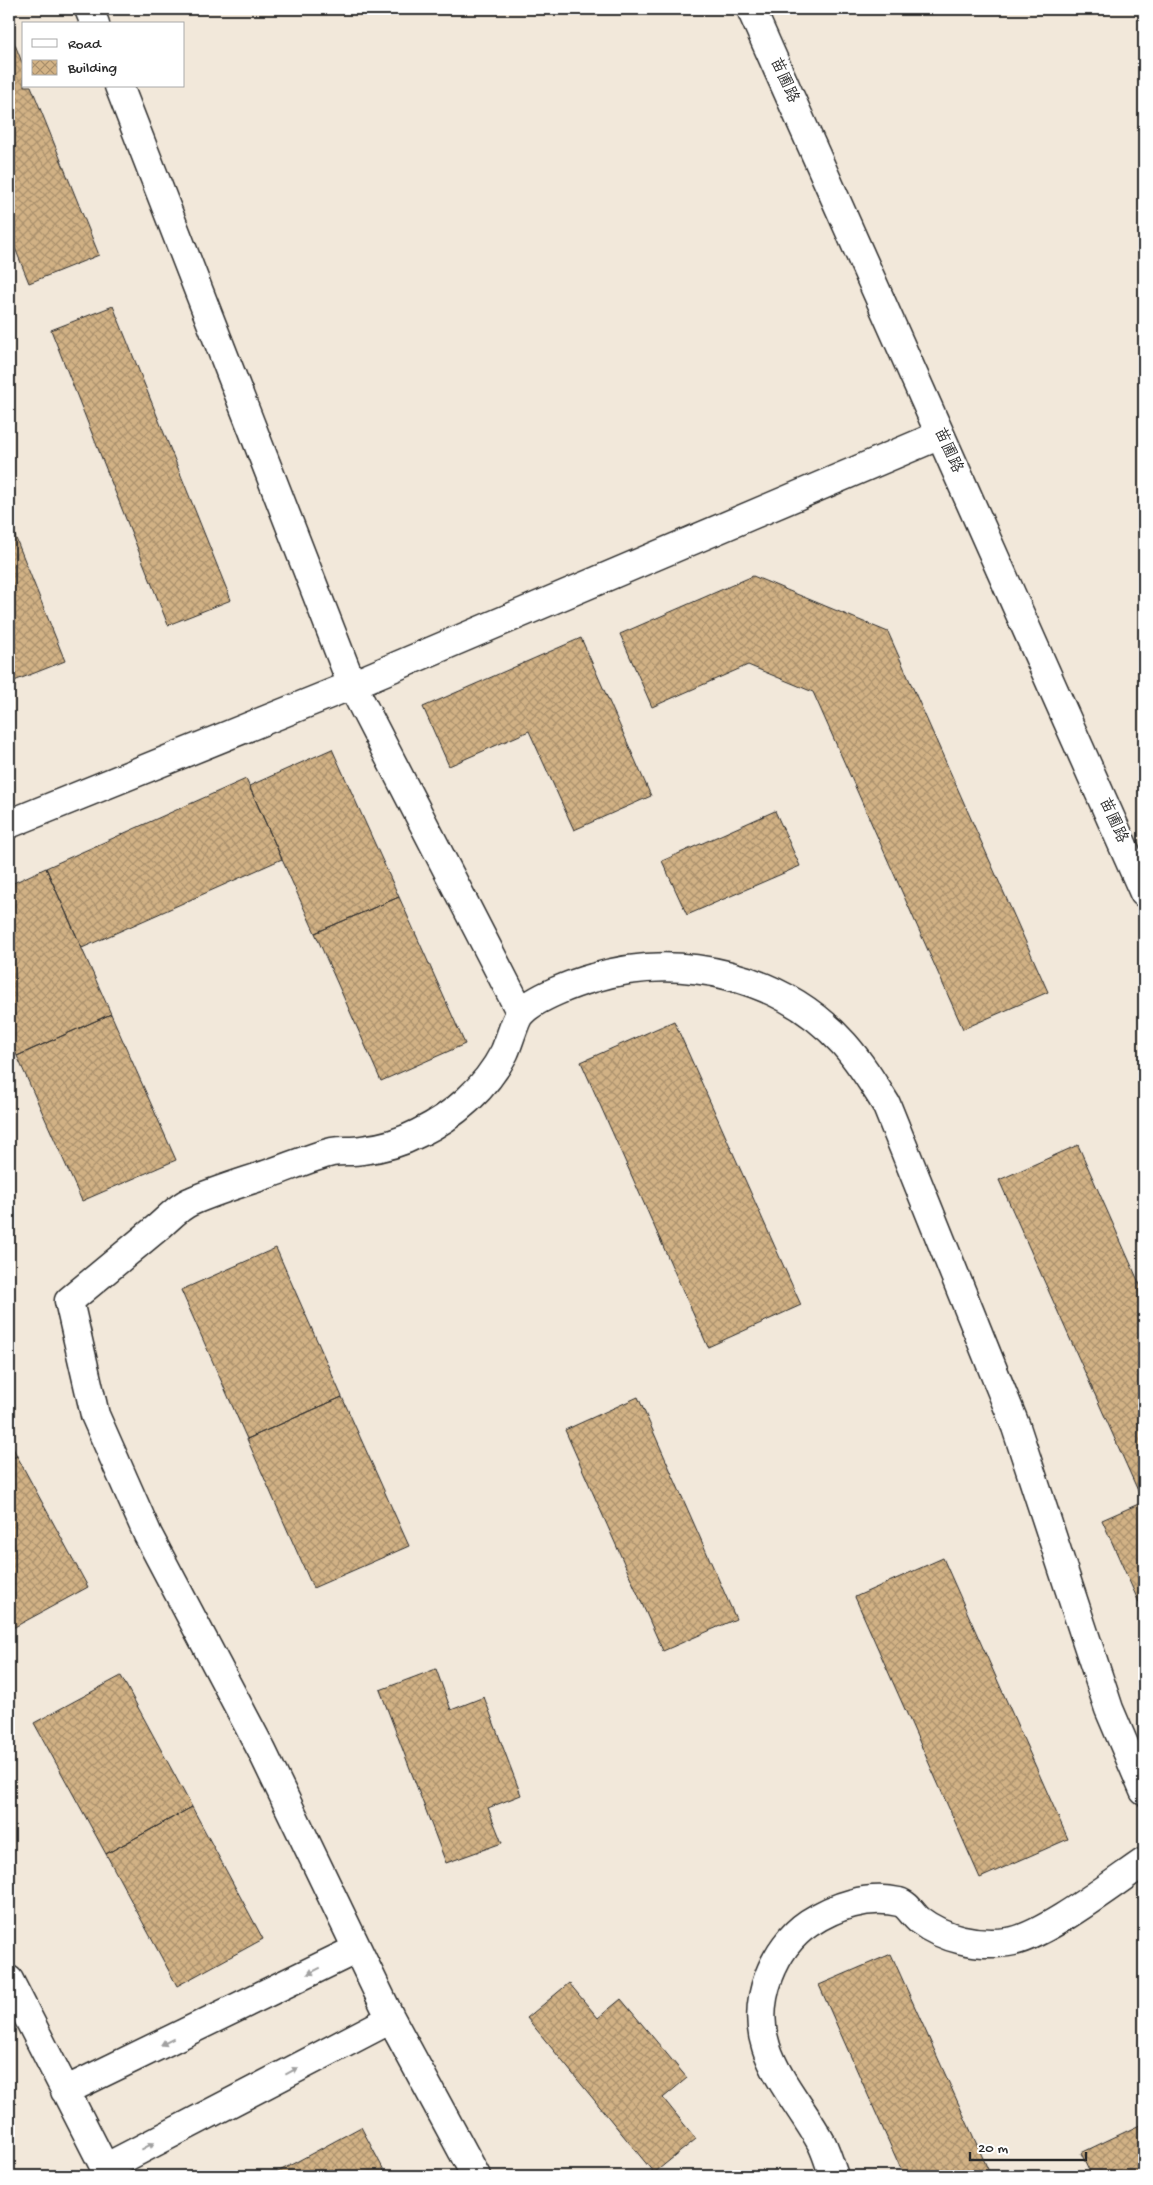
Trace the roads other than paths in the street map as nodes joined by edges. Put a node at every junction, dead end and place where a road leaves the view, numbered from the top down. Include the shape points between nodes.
1 (89, 9) edge
2 (751, 9) edge
3 (94, 22) edge
4 (120, 88) edge
5 (940, 435) junction
6 (352, 685) junction
7 (9, 824) edge
8 (1144, 893) edge
9 (520, 1013) junction
10 (1144, 1791) edge
11 (1144, 1862) edge
12 (357, 1949) junction
13 (9, 1980) edge
14 (391, 2019) junction
15 (65, 2091) junction
16 (107, 2172) edge
17 (476, 2176) edge
18 (834, 2176) edge

1 - 3 street
2 - 5 street, 苗圃路
4 - 6 street
5 - 6 street
5 - 8 street, 苗圃路
6 - 7 street
6 - 9 street
9 - 10 street via 580,981 613,972 647,967 714,971 782,996 814,1017 842,1042 867,1072 886,1104 1016,1427 1109,1709
9 - 12 street via 500,1060 465,1102 443,1120 390,1144 333,1152 189,1202 69,1301 95,1415 148,1535 262,1752
11 - 18 street via 1032,1936 1010,1942 964,1941 940,1933 901,1902 876,1900 826,1912 804,1926 773,1965 764,1988 762,2037 769,2060 823,2146
12 - 14 street
12 -> 15 street
13 - 15 street
16 -> 14 street
14 - 17 street
15 - 16 street

